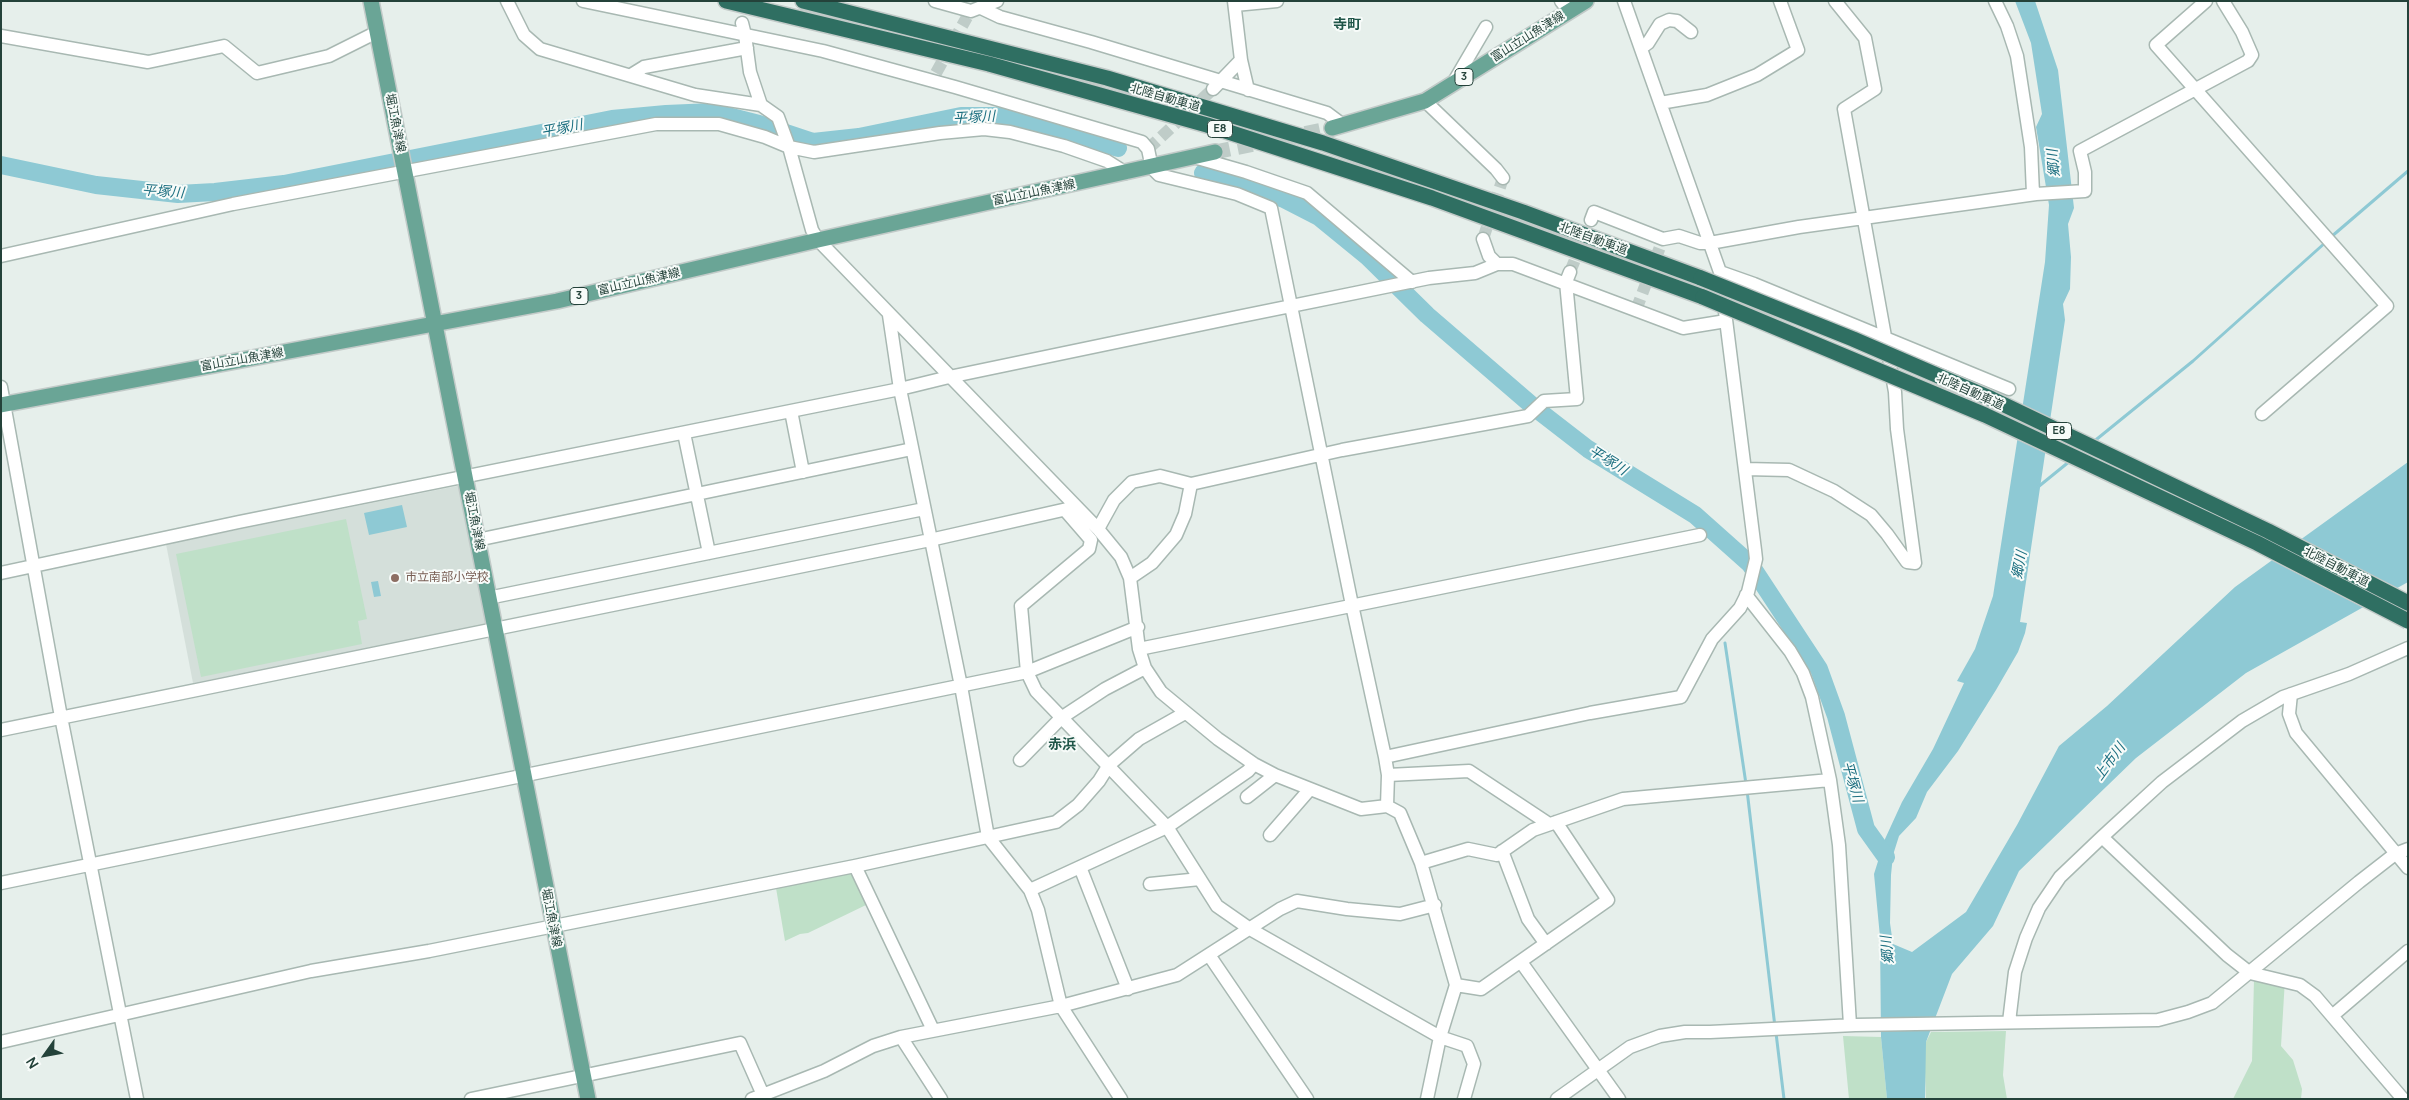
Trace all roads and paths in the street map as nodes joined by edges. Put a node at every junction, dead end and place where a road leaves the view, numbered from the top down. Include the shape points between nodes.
1 (371, 1) edge
2 (508, 1) edge
3 (583, 1) edge
4 (726, 1) edge
5 (803, 1) edge
6 (934, 1) edge
7 (997, 1) edge
8 (1277, 1) edge
9 (1586, 1) edge
10 (1624, 1) edge
11 (1780, 1) edge
12 (1835, 1) edge
13 (1996, 1) edge
14 (2206, 1) edge
15 (2223, 1) edge
16 (1234, 3) edge
17 (1565, 6) edge
18 (973, 12) junction
19 (1486, 27) dead end
20 (744, 29) junction
21 (377, 32) junction
22 (1692, 32) dead end
23 (1, 36) edge
24 (747, 48) junction
25 (1640, 48) junction
26 (1242, 60) junction
27 (631, 76) junction
28 (1216, 85) junction
29 (1452, 85) junction
30 (1248, 90) junction
31 (2196, 90) junction
32 (1425, 101) junction
33 (1660, 103) junction
34 (761, 105) junction
35 (1338, 127) joint
36 (789, 147) junction
37 (1215, 152) tunnel mouth
38 (1194, 157) junction
39 (1152, 168) junction
40 (404, 172) junction
41 (1126, 172) junction
42 (1503, 178) dead end
43 (2034, 194) junction
44 (1864, 218) junction
45 (1591, 220) dead end
46 (1483, 239) tunnel mouth
47 (818, 240) junction
48 (1710, 243) junction
49 (1, 256) edge
50 (1497, 264) junction
51 (1720, 272) junction
52 (1568, 277) junction
53 (1412, 282) junction
54 (1290, 307) junction
55 (889, 315) junction
56 (1726, 321) junction
57 (436, 324) junction
58 (1886, 338) junction
59 (949, 377) junction
60 (1, 387) edge
61 (2009, 388) dead end
62 (900, 389) junction
63 (2, 404) edge
64 (791, 411) junction
65 (2262, 414) dead end
66 (684, 433) junction
67 (912, 449) junction
68 (1321, 455) junction
69 (1745, 469) junction
70 (803, 472) junction
71 (466, 478) junction
72 (1191, 484) junction
73 (697, 494) junction
74 (924, 509) junction
75 (1071, 509) junction
76 (1098, 529) junction
77 (1700, 535) dead end
78 (477, 540) junction
79 (930, 540) junction
80 (709, 553) junction
81 (33, 566) junction
82 (1, 573) edge
83 (1130, 578) junction
84 (1747, 592) junction
85 (488, 598) junction
86 (2408, 603) edge
87 (1352, 605) junction
88 (2408, 621) edge
89 (1138, 626) junction
90 (494, 628) junction
91 (2408, 648) edge
92 (1139, 649) junction
93 (1145, 668) junction
94 (1027, 672) junction
95 (961, 686) junction
96 (2291, 694) junction
97 (1185, 713) junction
98 (61, 717) junction
99 (1061, 718) junction
100 (1, 730) edge
101 (1385, 757) junction
102 (1020, 760) dead end
103 (1254, 764) junction
104 (1109, 765) junction
105 (1275, 775) junction
106 (1388, 775) junction
107 (523, 777) junction
108 (1830, 780) junction
109 (1310, 789) junction
110 (1247, 797) dead end
111 (1387, 806) junction
112 (1552, 823) junction
113 (1167, 827) junction
114 (1270, 835) dead end
115 (988, 837) junction
116 (2102, 837) junction
117 (2408, 849) edge
118 (1502, 851) junction
119 (2395, 854) junction
120 (1421, 863) junction
121 (91, 866) junction
122 (855, 866) junction
123 (1080, 867) junction
124 (2408, 868) edge
125 (1200, 879) junction
126 (1, 884) edge
127 (1150, 884) dead end
128 (1030, 890) junction
129 (1435, 905) junction
130 (553, 926) junction
131 (1250, 929) junction
132 (1546, 944) junction
133 (2408, 951) edge
134 (1209, 955) junction
135 (1521, 962) junction
136 (2250, 973) junction
137 (1456, 985) junction
138 (1128, 989) junction
139 (1061, 1006) junction
140 (120, 1016) junction
141 (2332, 1016) junction
142 (2005, 1022) junction
143 (1852, 1025) junction
144 (933, 1030) junction
145 (901, 1037) junction
146 (1440, 1037) junction
147 (1, 1042) edge
148 (1598, 1069) junction
149 (582, 1076) junction
150 (758, 1097) edge
151 (137, 1099) edge
152 (471, 1099) edge
153 (588, 1099) edge
154 (941, 1099) edge
155 (1121, 1099) edge
156 (1308, 1099) edge
157 (1427, 1099) edge
158 (1464, 1099) edge
159 (1557, 1099) edge
160 (1619, 1099) edge
161 (2403, 1099) edge

1 - 21 main road, 堀江魚津線
2 - 27 street via 524,35 540,49
3 - 20 street
4 - 88 highway, 北陸自動車道 / E8, bridge via 990,64 1216,128 1432,198 1703,297 1985,415 2257,543
5 - 86 highway, 北陸自動車道 / E8, bridge via 1107,78 1314,140 1701,278 1992,399 2268,531
6 - 18 street
7 - 18 street
8 - 16 street
9 - 17 main road, 富山立山魚津線 / 3
10 - 25 street
11 - 33 street via 1798,50 1757,75 1715,92
12 - 44 street via 1865,38 1875,89 1844,110
13 - 43 street via 2017,56 2031,147
14 - 31 street via 2156,45
15 - 31 street via 2252,55 2248,61
16 - 26 street
17 - 29 main road, 富山立山魚津線 / 3
18 - 28 street via 1091,42
19 - 29 street
20 - 24 street
20 - 39 street via 934,77 1142,142 1148,149
21 - 23 street via 329,56 256,73 224,46 148,62
21 - 40 main road, 堀江魚津線
22 - 25 street via 1677,21 1669,20 1660,24 1648,43
24 - 27 street via 644,67
24 - 34 street via 750,72
25 - 33 street
26 - 28 street
26 - 30 street
27 - 34 street via 695,95
28 - 30 street
29 - 32 main road, 富山立山魚津線 / 3
30 - 35 street via 1327,113
31 - 43 street via 2080,151 2085,190
31 - 65 street via 2387,306
32 - 35 main road, 富山立山魚津線 / 3
32 - 42 street
33 - 48 street
34 - 36 street via 778,117
36 - 40 street via 719,124 656,124
36 - 41 street via 814,152 832,151 984,129 1064,146 1107,161
36 - 47 street via 812,230
37 - 38 main road, 富山立山魚津線 / 3
38 - 39 main road, 富山立山魚津線 / 3
38 - 53 street via 1307,193
39 - 41 main road, 富山立山魚津線 / 3
39 - 54 street via 1159,174 1236,194 1271,208
40 - 49 street via 234,204
40 - 57 main road, 堀江魚津線
41 - 47 main road, 富山立山魚津線 / 3
43 - 44 street
44 - 48 street
44 - 58 street
45 - 48 street via 1594,212 1663,239 1679,236
46 - 50 street via 1489,256
47 - 55 street
47 - 57 main road, 富山立山魚津線 / 3 via 557,302
48 - 51 street
50 - 52 street via 1513,264
50 - 53 street via 1475,273
51 - 56 street
51 - 58 street
52 - 56 street via 1683,328
52 - 68 street via 1577,398 1544,401 1528,416
53 - 54 street
54 - 59 street
54 - 68 street
55 - 59 street
55 - 62 street
56 - 69 street
57 - 63 main road, 富山立山魚津線 / 3
57 - 71 main road, 堀江魚津線
58 - 61 street
58 - 69 street via 1915,563 1907,562 1870,515 1834,491 1789,470
59 - 62 street
59 - 75 street
60 - 63 street
62 - 64 street
62 - 67 street
63 - 81 street
64 - 66 street
64 - 70 street
66 - 71 street
66 - 73 street
67 - 70 street
67 - 74 street
68 - 72 street
68 - 87 street
69 - 84 street via 1756,559
70 - 73 street
71 - 78 main road, 堀江魚津線
71 - 81 street
72 - 76 street via 1160,476 1132,482 1114,500
72 - 83 street via 1185,514 1176,535 1152,563
73 - 78 street
73 - 80 street
74 - 79 street
74 - 80 street
75 - 76 street
75 - 79 street
75 - 94 street via 1092,540 1089,549 1021,606
76 - 83 street via 1121,557
77 - 87 street
78 - 85 main road, 堀江魚津線
79 - 90 street
79 - 95 street
80 - 85 street
81 - 82 street
81 - 98 street
83 - 89 street
84 - 101 street via 1740,608 1712,638 1681,696
84 - 108 street via 1803,673 1812,697
85 - 90 main road, 堀江魚津線
87 - 92 street
87 - 101 street
89 - 92 street
89 - 94 street
90 - 98 street
90 - 107 main road, 堀江魚津線
91 - 96 street via 2350,674
92 - 93 street
93 - 97 street via 1161,692
93 - 99 street
94 - 95 street
94 - 99 street via 1036,692
95 - 107 street
95 - 115 street
96 - 116 street via 2242,721 2162,782
96 - 119 street via 2289,714 2296,732
97 - 103 street
97 - 104 street via 1139,739
98 - 100 street
98 - 121 street
99 - 102 street
99 - 104 street
101 - 106 street
103 - 105 street
103 - 113 street
104 - 113 street
104 - 115 street via 1078,805 1056,822
105 - 109 street
105 - 110 street
106 - 111 street
106 - 112 street via 1469,771
107 - 121 street
107 - 130 main road, 堀江魚津線
108 - 112 street via 1623,798
108 - 143 street via 1839,844
109 - 111 street via 1361,809
109 - 114 street
111 - 120 street via 1400,813
112 - 118 street via 1532,830
112 - 132 street via 1608,900
113 - 123 street
113 - 125 street
115 - 122 street
115 - 128 street
116 - 136 street via 2226,955
116 - 142 street via 2060,877 2039,908 2015,972
117 - 119 street
118 - 120 street via 1497,855 1468,849
118 - 132 street via 1528,920
119 - 124 street
119 - 136 street
120 - 129 street
121 - 126 street
121 - 140 street
122 - 130 street
122 - 144 street
123 - 128 street
123 - 138 street
125 - 127 street
125 - 131 street via 1217,906
128 - 139 street via 1038,910
129 - 131 street via 1400,914 1297,901 1280,908
129 - 137 street
130 - 140 street via 311,971
130 - 149 main road, 堀江魚津線
131 - 134 street
131 - 146 street
132 - 135 street
133 - 141 street
134 - 138 street via 1177,975
134 - 156 street
135 - 137 street via 1481,989
135 - 148 street
136 - 141 street via 2300,985 2315,996
136 - 142 street via 2212,1003 2158,1020
137 - 146 street
138 - 139 street
139 - 144 street
139 - 155 street
140 - 147 street
140 - 151 street
141 - 161 street
142 - 143 street
143 - 148 street via 1677,1033 1630,1047
144 - 145 street
145 - 150 street via 873,1046 824,1071
145 - 154 street
146 - 157 street
146 - 158 street via 1467,1046 1474,1064
148 - 159 street
148 - 160 street
149 - 150 street via 740,1043
149 - 152 street
149 - 153 main road, 堀江魚津線

